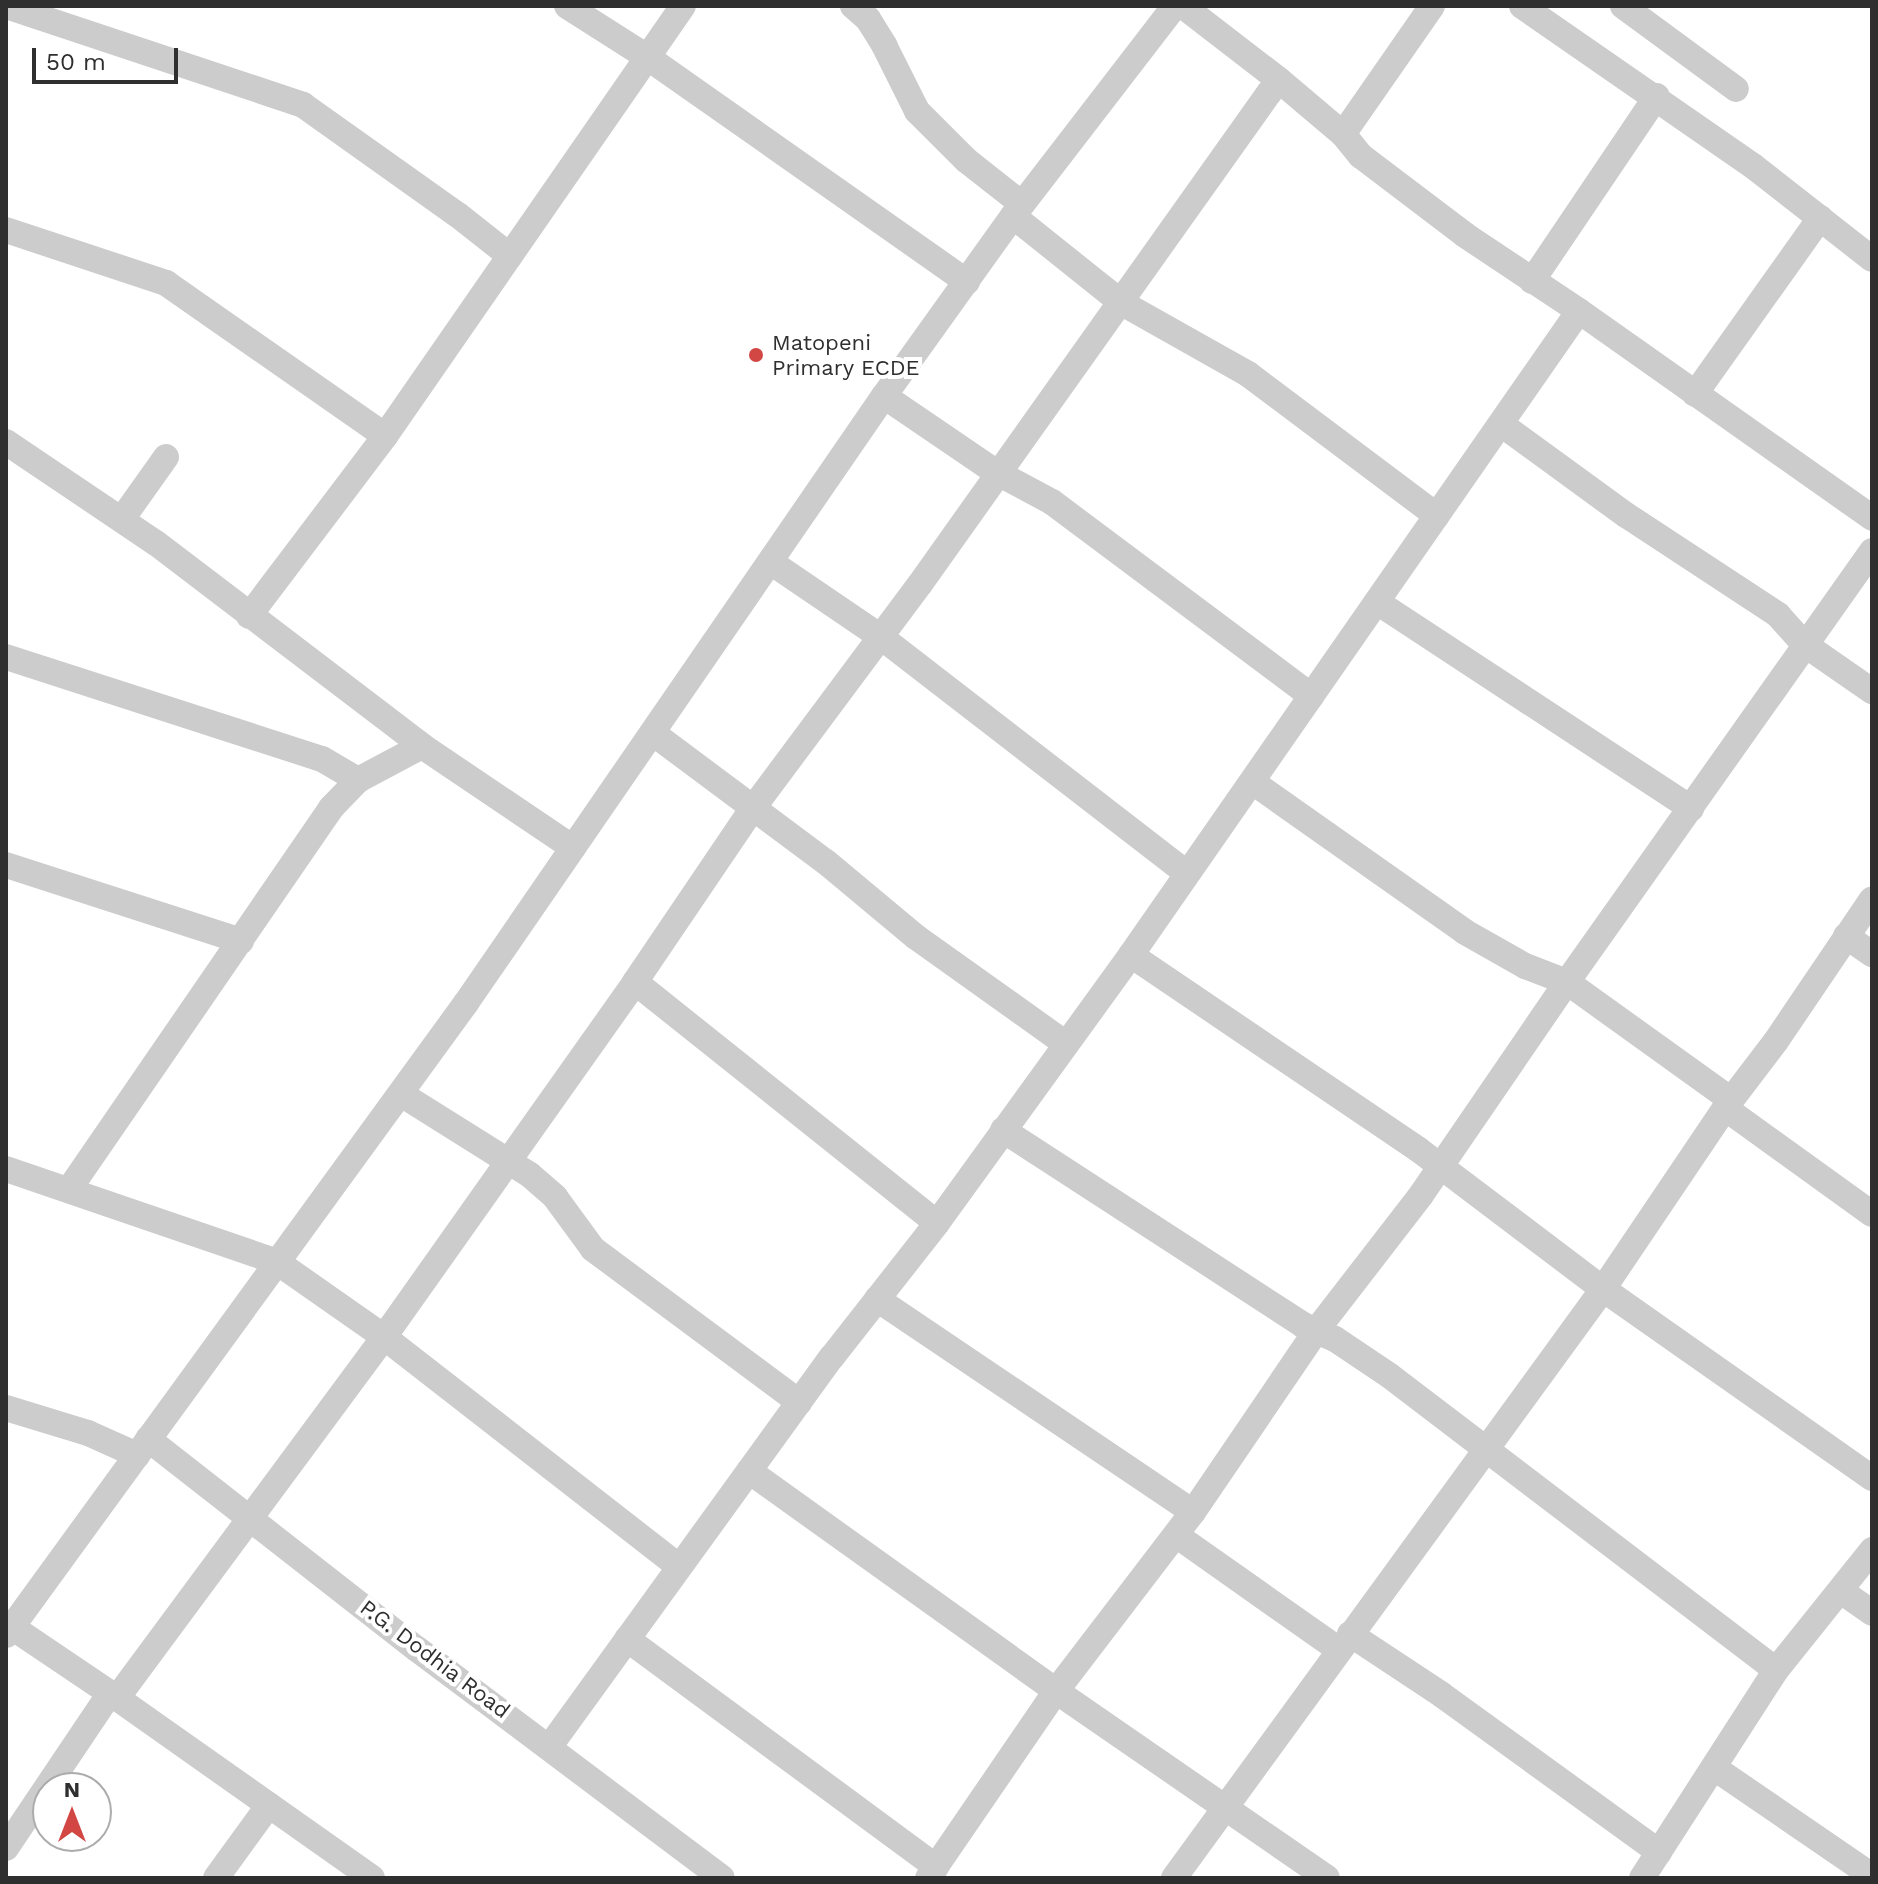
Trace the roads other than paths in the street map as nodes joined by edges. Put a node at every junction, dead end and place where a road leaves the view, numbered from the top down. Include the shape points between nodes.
1 (6, 6) edge
2 (567, 6) edge
3 (683, 6) edge
4 (853, 6) edge
5 (1175, 6) edge
6 (1183, 6) edge
7 (1432, 6) edge
8 (1522, 6) edge
9 (1623, 6) edge
10 (647, 57) junction
11 (1279, 80) junction
12 (1736, 89) dead end
13 (1657, 96) junction
14 (1343, 134) junction
15 (1018, 210) junction
16 (1820, 218) junction
17 (6, 230) edge
18 (510, 256) junction
19 (1872, 259) edge
20 (1532, 281) junction
21 (967, 282) junction
22 (1122, 303) junction
23 (1579, 311) junction
24 (1695, 394) junction
25 (884, 396) junction
26 (1501, 424) junction
27 (385, 436) junction
28 (6, 442) edge
29 (166, 457) dead end
30 (996, 472) junction
31 (1437, 516) junction
32 (1872, 518) edge
33 (122, 519) junction
34 (1872, 551) edge
35 (772, 563) junction
36 (1377, 602) junction
37 (249, 616) junction
38 (881, 637) junction
39 (1804, 644) junction
40 (6, 657) edge
41 (1872, 691) edge
42 (1311, 696) junction
43 (654, 734) junction
44 (422, 746) junction
45 (358, 780) junction
46 (1254, 783) junction
47 (753, 808) junction
48 (1691, 808) junction
49 (573, 848) junction
50 (6, 865) edge
51 (1186, 873) junction
52 (1872, 899) edge
53 (1846, 936) junction
54 (241, 941) junction
55 (1872, 954) edge
56 (1131, 955) junction
57 (635, 982) junction
58 (1567, 982) junction
59 (1066, 1044) junction
60 (401, 1094) junction
61 (1728, 1104) junction
62 (1003, 1130) junction
63 (505, 1162) junction
64 (1440, 1168) junction
65 (6, 1169) edge
66 (70, 1188) junction
67 (1872, 1214) edge
68 (937, 1223) junction
69 (277, 1262) junction
70 (1603, 1289) junction
71 (877, 1299) junction
72 (1316, 1331) junction
73 (384, 1337) junction
74 (799, 1402) junction
75 (6, 1408) edge
76 (143, 1447) junction
77 (1483, 1450) junction
78 (749, 1471) junction
79 (1872, 1478) edge
80 (1193, 1512) junction
81 (253, 1518) junction
82 (1176, 1535) junction
83 (1872, 1550) edge
84 (679, 1567) junction
85 (1841, 1591) junction
86 (1872, 1613) edge
87 (8, 1628) edge
88 (627, 1639) junction
89 (1345, 1642) junction
90 (1776, 1670) junction
91 (1056, 1691) junction
92 (114, 1696) junction
93 (550, 1746) junction
94 (1716, 1769) junction
95 (269, 1805) junction
96 (1225, 1808) junction
97 (6, 1848) edge
98 (1659, 1852) junction
99 (932, 1874) edge
100 (1872, 1876) edge
101 (216, 1878) edge
102 (372, 1878) edge
103 (722, 1878) edge
104 (1174, 1878) edge
105 (1327, 1878) edge
106 (1642, 1878) edge

1 - 18 street via 303,105
2 - 10 street
3 - 10 street
4 - 15 street via 884,45 917,111
5 - 15 street
6 - 11 street
7 - 14 street
8 - 13 street
9 - 12 street
10 - 18 street
10 - 21 street
11 - 14 street
11 - 22 street
13 - 16 street
13 - 20 street
14 - 20 street via 1388,178
15 - 21 street
15 - 22 street
16 - 19 street
16 - 24 street
17 - 27 street via 166,283
18 - 27 street
20 - 23 street
21 - 25 street
22 - 30 street
22 - 31 street via 1248,374
23 - 24 street
23 - 26 street
24 - 32 street
25 - 30 street
25 - 35 street
26 - 31 street
26 - 39 street via 1778,615
27 - 37 street
28 - 33 street
29 - 33 street
30 - 38 street
30 - 42 street via 1052,502
31 - 36 street
33 - 37 street
34 - 39 street
35 - 38 street
35 - 43 street
36 - 42 street
36 - 48 street
37 - 44 street
38 - 47 street
38 - 51 street
39 - 41 street
39 - 48 street
40 - 45 street via 322,759
42 - 46 street
43 - 47 street
43 - 49 street
44 - 45 street
44 - 49 street
45 - 54 street via 331,808
46 - 51 street
46 - 58 street via 1465,932 1525,966
47 - 57 street
47 - 59 street via 916,937
48 - 58 street
49 - 60 street
50 - 54 street
51 - 56 street
52 - 53 street
53 - 55 street
53 - 61 street
54 - 66 street
56 - 59 street
56 - 64 street
57 - 63 street
57 - 68 street
58 - 61 street
58 - 64 street
59 - 62 street
60 - 63 street
60 - 69 street
61 - 67 street
61 - 70 street
62 - 68 street
62 - 72 street
63 - 73 street
63 - 74 street via 555,1197 593,1249
64 - 70 street
64 - 72 street
65 - 66 street
66 - 69 street
68 - 71 street
69 - 73 street
69 - 76 street
70 - 77 street
70 - 79 street
71 - 74 street
71 - 80 street
72 - 77 street via 1390,1376
72 - 80 street
73 - 81 street
73 - 84 street
74 - 78 street
75 - 76 street, P.G. Dodhia Road
76 - 81 street, P.G. Dodhia Road
76 - 87 street
77 - 89 street
77 - 90 street
78 - 84 street
78 - 91 street
80 - 82 street
81 - 92 street
81 - 93 street, P.G. Dodhia Road via 417,1649
82 - 89 street
82 - 91 street
83 - 85 street
84 - 88 street
85 - 86 street
85 - 90 street
87 - 92 street
88 - 93 street
88 - 99 street
89 - 96 street
89 - 98 street via 1442,1695
90 - 94 street
91 - 96 street
91 - 99 street
92 - 95 street
92 - 97 street
93 - 103 street, P.G. Dodhia Road
94 - 98 street
94 - 100 street
95 - 101 street
95 - 102 street
96 - 104 street
96 - 105 street
98 - 106 street

